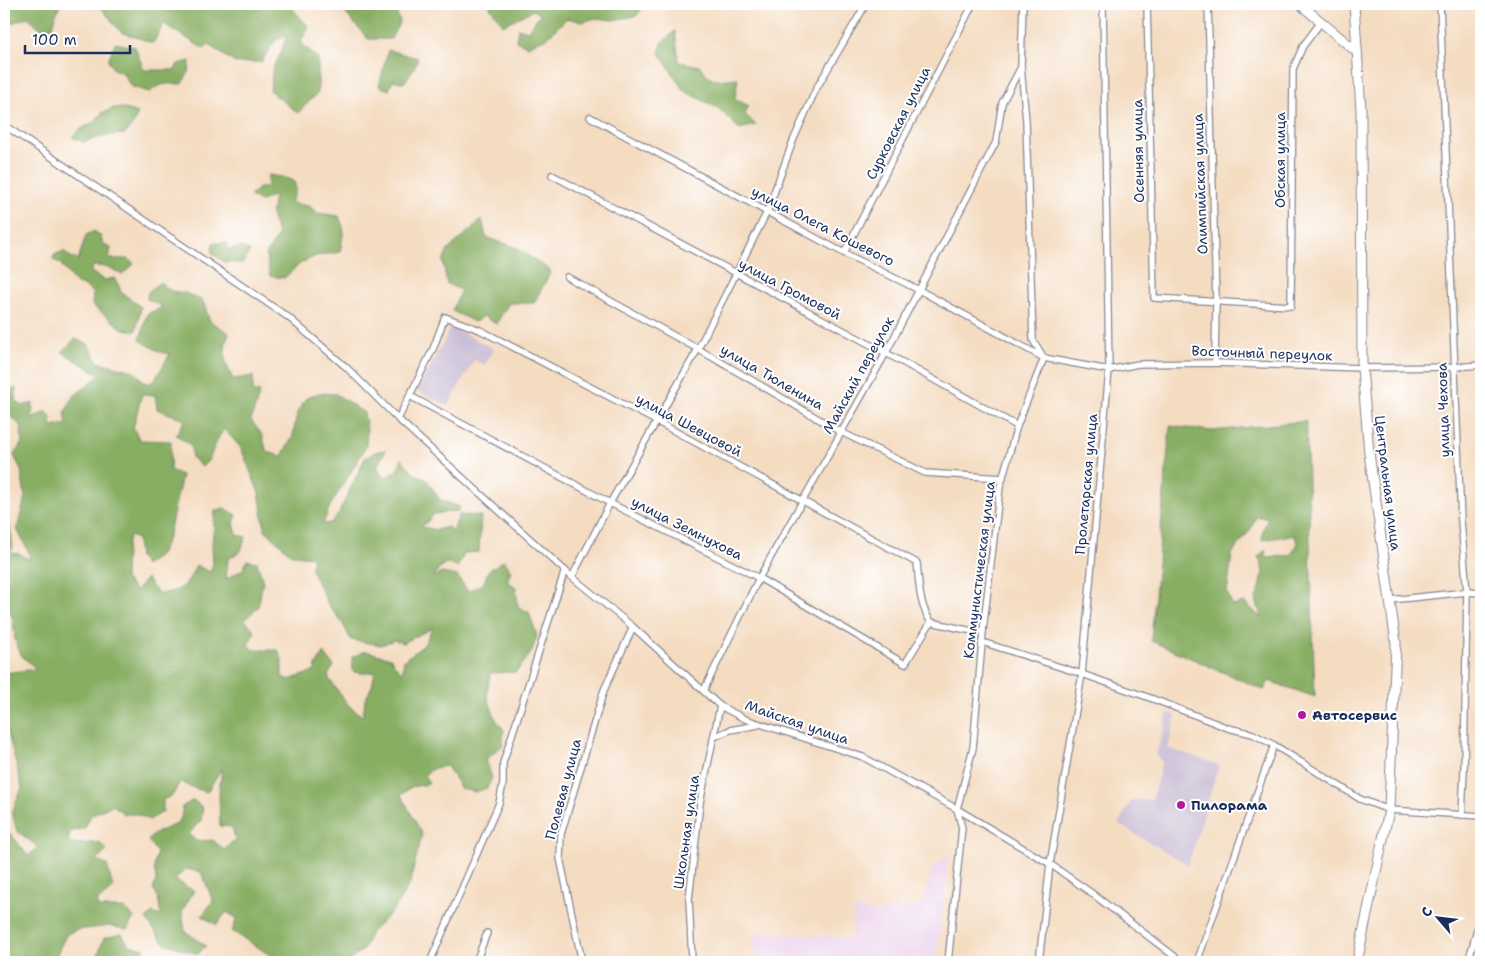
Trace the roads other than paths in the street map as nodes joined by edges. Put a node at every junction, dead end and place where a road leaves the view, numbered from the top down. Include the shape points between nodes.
1 (866, 4) edge
2 (973, 4) edge
3 (1023, 4) edge
4 (1103, 4) edge
5 (1147, 4) edge
6 (1208, 4) edge
7 (1300, 4) edge
8 (1354, 4) edge
9 (1440, 4) edge
10 (1321, 22) junction
11 (1357, 52) junction
12 (1021, 67) junction
13 (590, 117) dead end
14 (4, 125) edge
15 (552, 175) dead end
16 (767, 212) junction
17 (844, 253) junction
18 (736, 274) junction
19 (567, 277) dead end
20 (919, 290) junction
21 (1216, 301) junction
22 (698, 349) junction
23 (886, 353) junction
24 (1044, 358) junction
25 (1215, 363) junction
26 (1481, 365) edge
27 (1454, 367) junction
28 (1362, 368) junction
29 (1108, 370) junction
30 (410, 396) junction
31 (398, 419) junction
32 (656, 420) junction
33 (1017, 426) junction
34 (842, 432) junction
35 (1003, 478) junction
36 (803, 501) junction
37 (610, 503) junction
38 (565, 570) junction
39 (572, 577) junction
40 (760, 578) junction
41 (1467, 592) junction
42 (1481, 593) edge
43 (1390, 600) junction
44 (931, 622) junction
45 (633, 627) junction
46 (983, 631) junction
47 (982, 642) junction
48 (1082, 674) junction
49 (704, 690) junction
50 (720, 706) junction
51 (760, 724) junction
52 (714, 737) junction
53 (1274, 745) junction
54 (957, 809) junction
55 (1389, 810) junction
56 (1462, 815) junction
57 (1481, 816) edge
58 (1050, 864) junction
59 (1481, 916) edge
60 (487, 933) dead end
61 (1178, 961) edge
62 (430, 962) edge
63 (476, 962) edge
64 (582, 962) edge
65 (692, 962) edge
66 (948, 962) edge
67 (1039, 962) edge
68 (1197, 962) edge
69 (1357, 962) edge
70 (1468, 962) edge

1 - 16 street via 816,89
2 - 17 street, Сурковская улица
3 - 12 street
4 - 29 street, Пролетарская улица
5 - 21 street, Осенняя улица via 1154,298
6 - 21 street, Олимпийская улица
7 - 10 main road
8 - 11 main road, Центральная улица
9 - 27 street, улица Чехова
10 - 11 main road
10 - 21 street, Обская улица via 1303,46 1293,70 1291,306
11 - 28 main road, Центральная улица via 1361,110
12 - 20 street, Майский переулок via 1002,103 996,142
12 - 24 street via 1026,121 1033,340
13 - 16 street, улица Олега Кошевого
14 - 31 street, Майская улица via 288,317 346,366
15 - 18 street, улица Громовой
16 - 17 street, улица Олега Кошевого
16 - 18 street
17 - 20 street, улица Олега Кошевого
18 - 22 street
18 - 23 street, улица Громовой
19 - 22 street, улица Тюленина
20 - 23 street, Майский переулок
20 - 24 street, улица Олега Кошевого
21 - 25 street, Олимпийская улица
22 - 32 street
22 - 34 street, улица Тюленина
23 - 33 street, улица Громовой
23 - 34 street, Майский переулок
24 - 29 street, Восточный переулок
24 - 33 street, Коммунистическая улица
25 - 28 street, Восточный переулок
25 - 29 street, Восточный переулок via 1138,364
26 - 27 street, Восточный переулок
27 - 28 street, Восточный переулок
27 - 41 street, улица Чехова
28 - 43 main road, Центральная улица via 1369,453
29 - 48 street, Пролетарская улица
30 - 31 street
30 - 32 street, улица Шевцовой via 445,317 480,330
30 - 37 street, улица Земнухова
31 - 38 street, Майская улица
32 - 36 street, улица Шевцовой
32 - 37 street
33 - 35 street, Коммунистическая улица
34 - 35 street, улица Тюленина via 925,473
34 - 36 street, Майский переулок
35 - 46 street, Коммунистическая улица
36 - 40 street, Майский переулок
36 - 44 street, улица Шевцовой via 917,564 921,598
37 - 39 street
37 - 40 street, улица Земнухова
38 - 39 street, Майская улица
38 - 62 street via 503,763 499,803
39 - 45 street, Майская улица
40 - 44 street, улица Земнухова via 905,664
40 - 49 street, Майский переулок
41 - 42 street
41 - 43 street
41 - 56 street, улица Чехова
43 - 55 main road, Центральная улица via 1396,643
44 - 46 street
45 - 49 street, Майская улица
45 - 64 street, Полевая улица via 604,690 561,834 560,858
46 - 47 street, Коммунистическая улица
47 - 48 street
47 - 54 street, Коммунистическая улица via 973,748
48 - 53 street via 1252,734
48 - 58 street, Пролетарская улица
49 - 50 street, Майская улица
50 - 51 street, Майская улица
50 - 52 street, Школьная улица
51 - 52 street
51 - 54 street, Майская улица via 863,757
52 - 65 street, Школьная улица via 700,802 689,899
53 - 55 street via 1360,799
53 - 68 street
54 - 58 street, Майская улица
54 - 66 street, Коммунистическая улица via 962,828
55 - 56 street
55 - 69 main road, Центральная улица
56 - 57 street
58 - 61 street, Майская улица
58 - 67 street, Пролетарская улица
59 - 70 street
60 - 63 street

